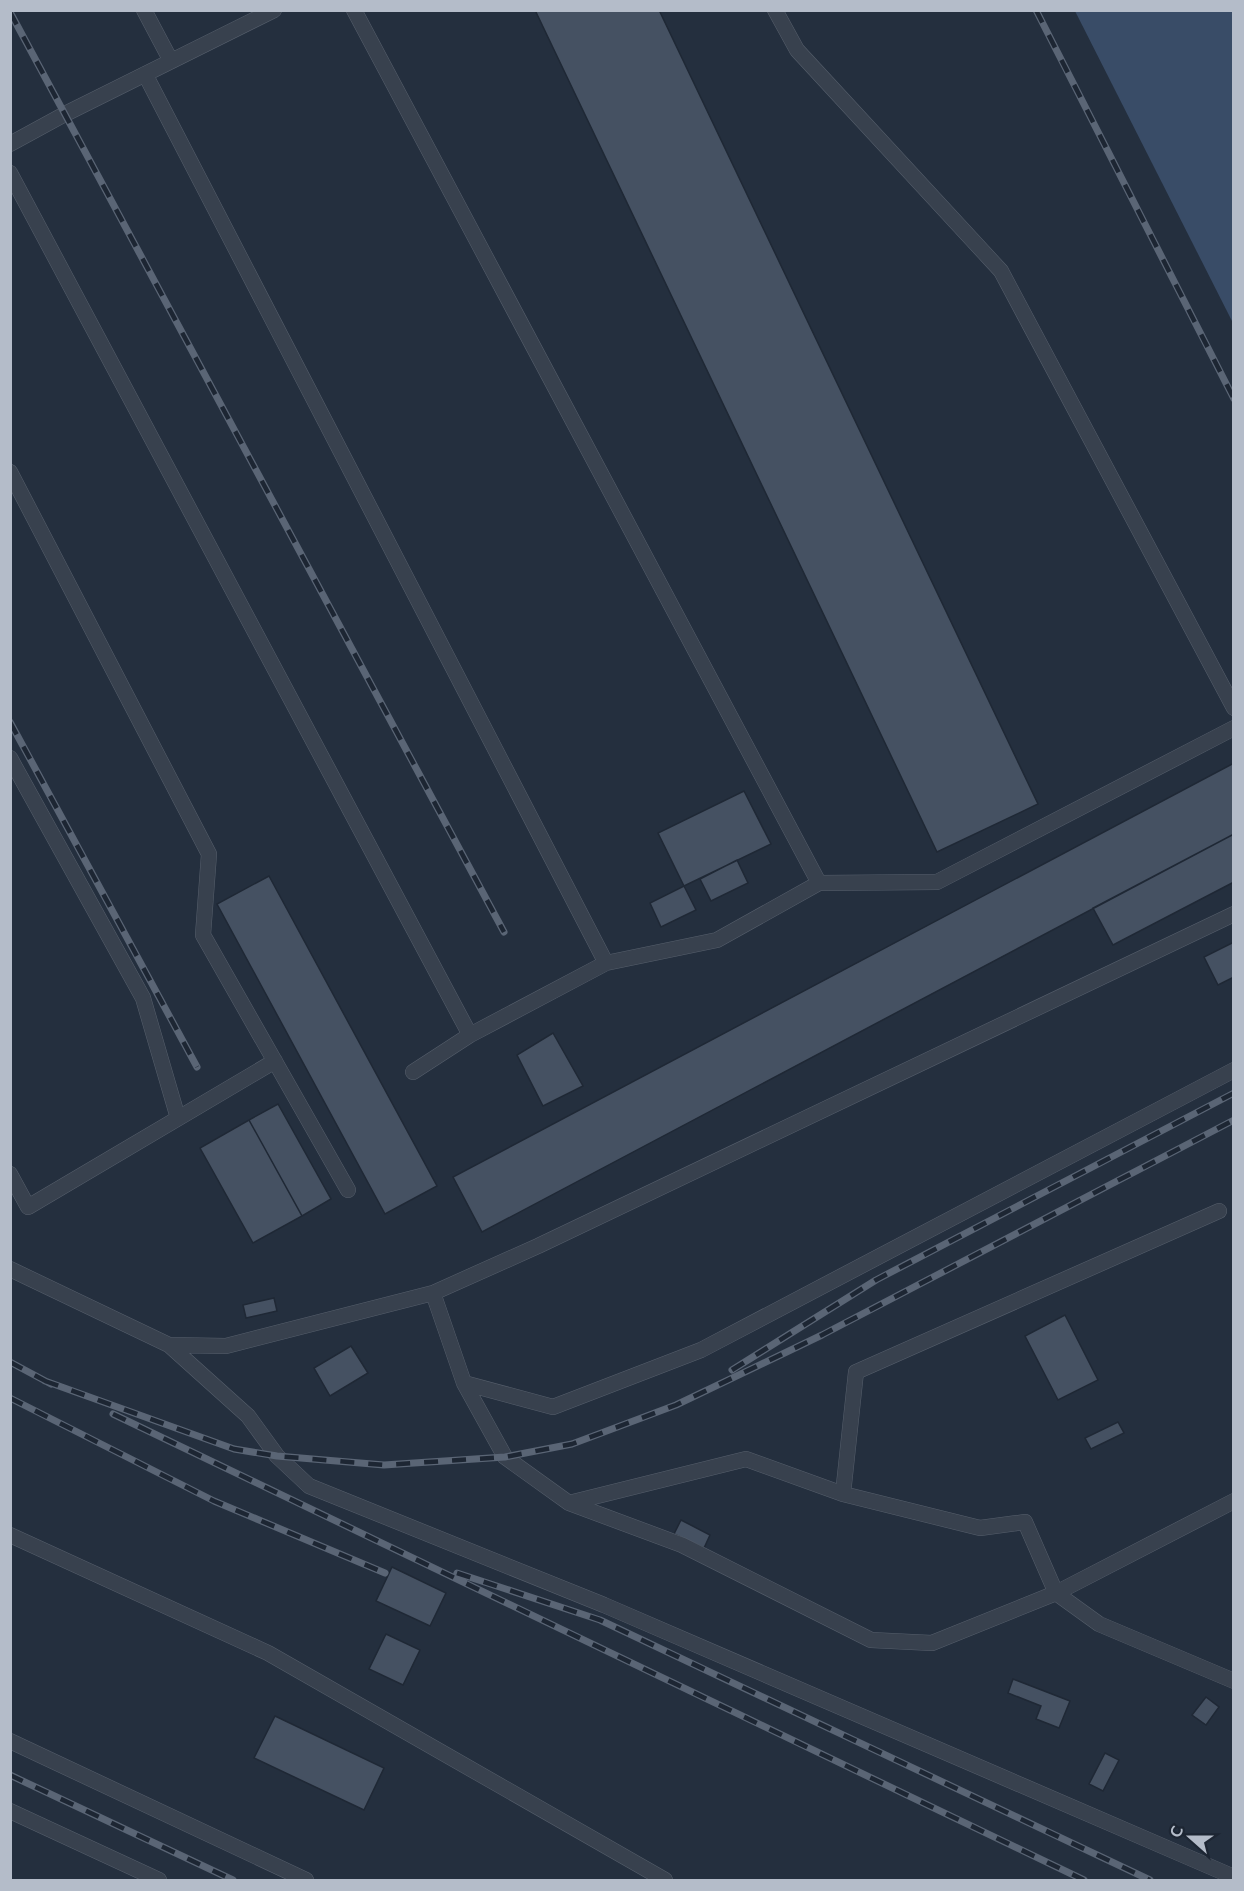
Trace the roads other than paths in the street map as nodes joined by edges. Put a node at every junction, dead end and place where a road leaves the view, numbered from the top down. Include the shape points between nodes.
1 (144, 10) edge
2 (273, 10) edge
3 (354, 10) edge
4 (775, 10) edge
5 (171, 61) junction
6 (145, 74) junction
7 (10, 144) edge
8 (10, 173) edge
9 (10, 472) edge
10 (1233, 708) edge
11 (1233, 728) edge
12 (10, 758) edge
13 (819, 883) junction
14 (1233, 914) edge
15 (606, 963) junction
16 (470, 1035) junction
17 (275, 1061) junction
18 (1233, 1070) edge
19 (413, 1072) dead end
20 (178, 1118) junction
21 (10, 1174) edge
22 (348, 1190) dead end
23 (1219, 1211) dead end
24 (10, 1269) edge
25 (433, 1293) junction
26 (169, 1345) junction
27 (465, 1383) junction
28 (843, 1494) junction
29 (1233, 1501) edge
30 (570, 1503) junction
31 (10, 1534) edge
32 (1056, 1593) junction
33 (1233, 1681) edge
34 (10, 1741) edge
35 (10, 1811) edge
36 (1233, 1877) edge
37 (159, 1881) edge
38 (306, 1881) edge
39 (666, 1881) edge

1 - 5 lane
2 - 5 lane
3 - 13 lane
4 - 10 lane via 797,50 1001,271
5 - 6 lane
6 - 7 lane
6 - 15 lane
8 - 16 lane
9 - 17 lane via 209,854 203,935
11 - 13 lane via 937,882
12 - 20 lane via 143,998
13 - 15 lane via 717,940
14 - 25 lane
15 - 16 lane
16 - 19 lane
17 - 20 lane
17 - 22 lane
18 - 27 lane via 701,1350 553,1407
20 - 21 lane via 28,1206
23 - 28 lane via 856,1372
24 - 26 lane
25 - 26 lane via 226,1346
25 - 27 lane
26 - 36 lane via 248,1416 278,1456 309,1486 604,1605
27 - 30 lane via 505,1457
28 - 30 lane via 746,1459
28 - 32 lane via 980,1528 1025,1522
29 - 32 lane
30 - 32 lane via 682,1545 871,1640 932,1642
31 - 39 lane via 268,1653
32 - 33 lane via 1099,1624
34 - 38 lane
35 - 37 lane

